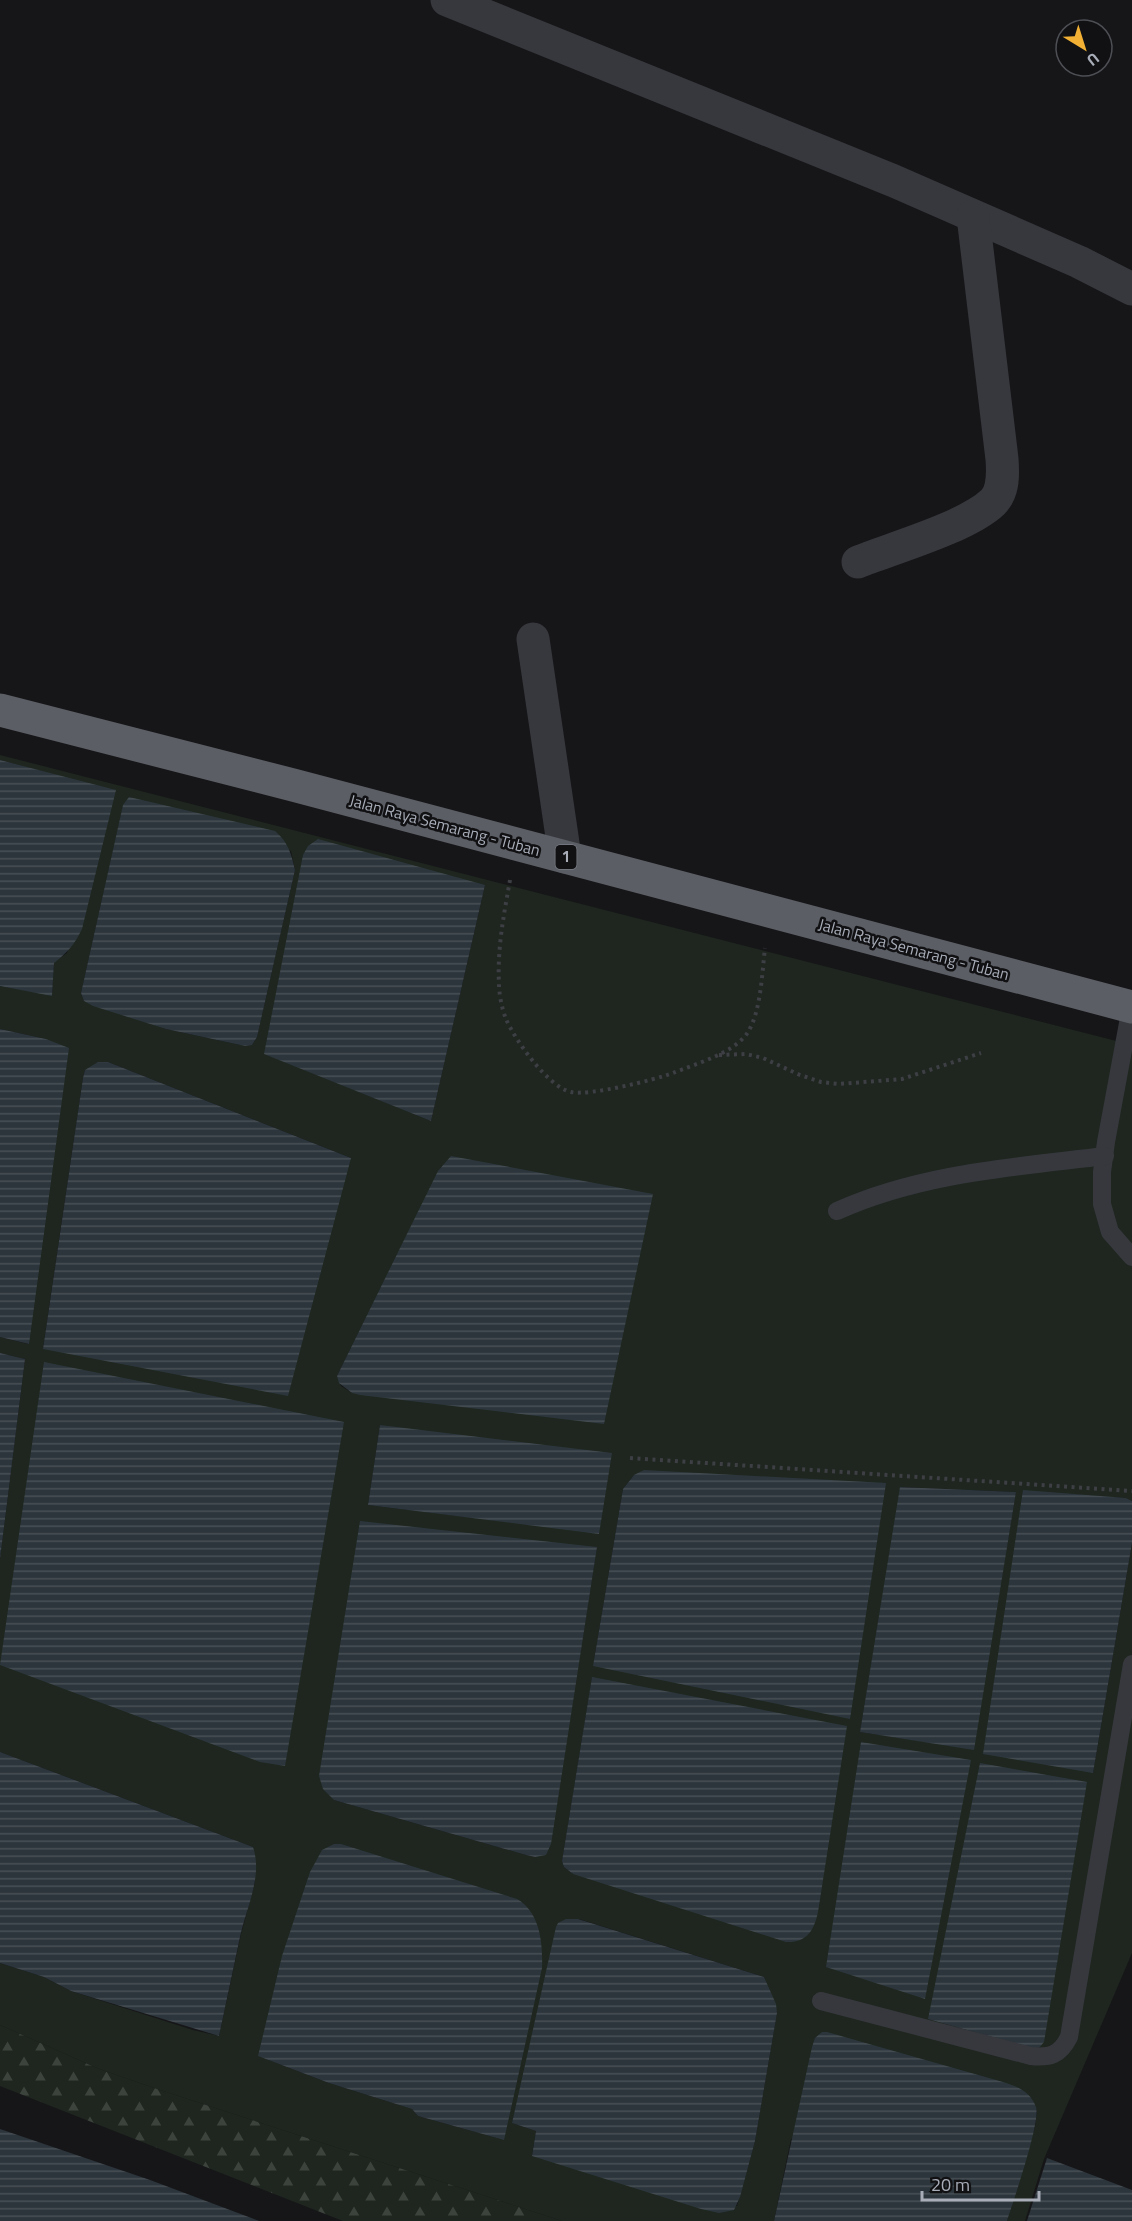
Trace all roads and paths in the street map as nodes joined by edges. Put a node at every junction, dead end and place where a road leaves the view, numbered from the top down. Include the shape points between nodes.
1 (447, 0) edge
2 (973, 216) junction
3 (1132, 289) edge
4 (858, 562) dead end
5 (533, 639) dead end
6 (0, 710) edge
7 (516, 844) junction
8 (565, 857) junction
9 (770, 911) junction
10 (1132, 1007) edge
11 (981, 1053) dead end
12 (718, 1055) junction
13 (1104, 1156) junction
14 (837, 1211) dead end
15 (1132, 1257) edge
16 (630, 1458) dead end
17 (1132, 1491) edge
18 (1132, 1664) edge
19 (821, 2001) dead end

1 - 2 street
2 - 3 street
2 - 4 street via 1003,481 994,501 965,520
5 - 8 street
6 - 7 highway, Jalan Raya Semarang - Tuban / 1
7 - 8 highway, Jalan Raya Semarang - Tuban / 1
7 - 12 path via 502,926 498,985 506,1018 516,1038 544,1074 572,1092 592,1092 663,1077
8 - 9 highway, Jalan Raya Semarang - Tuban / 1
9 - 10 highway, Jalan Raya Semarang - Tuban / 1
9 - 12 path via 754,1020 747,1034
10 - 13 lane
11 - 12 path via 902,1079 839,1084 800,1075 763,1058
13 - 14 lane via 921,1183 878,1194
13 - 15 lane via 1102,1204 1106,1221 1110,1232
16 - 17 path
18 - 19 lane via 1069,2037 1064,2048 1046,2058 1031,2056

